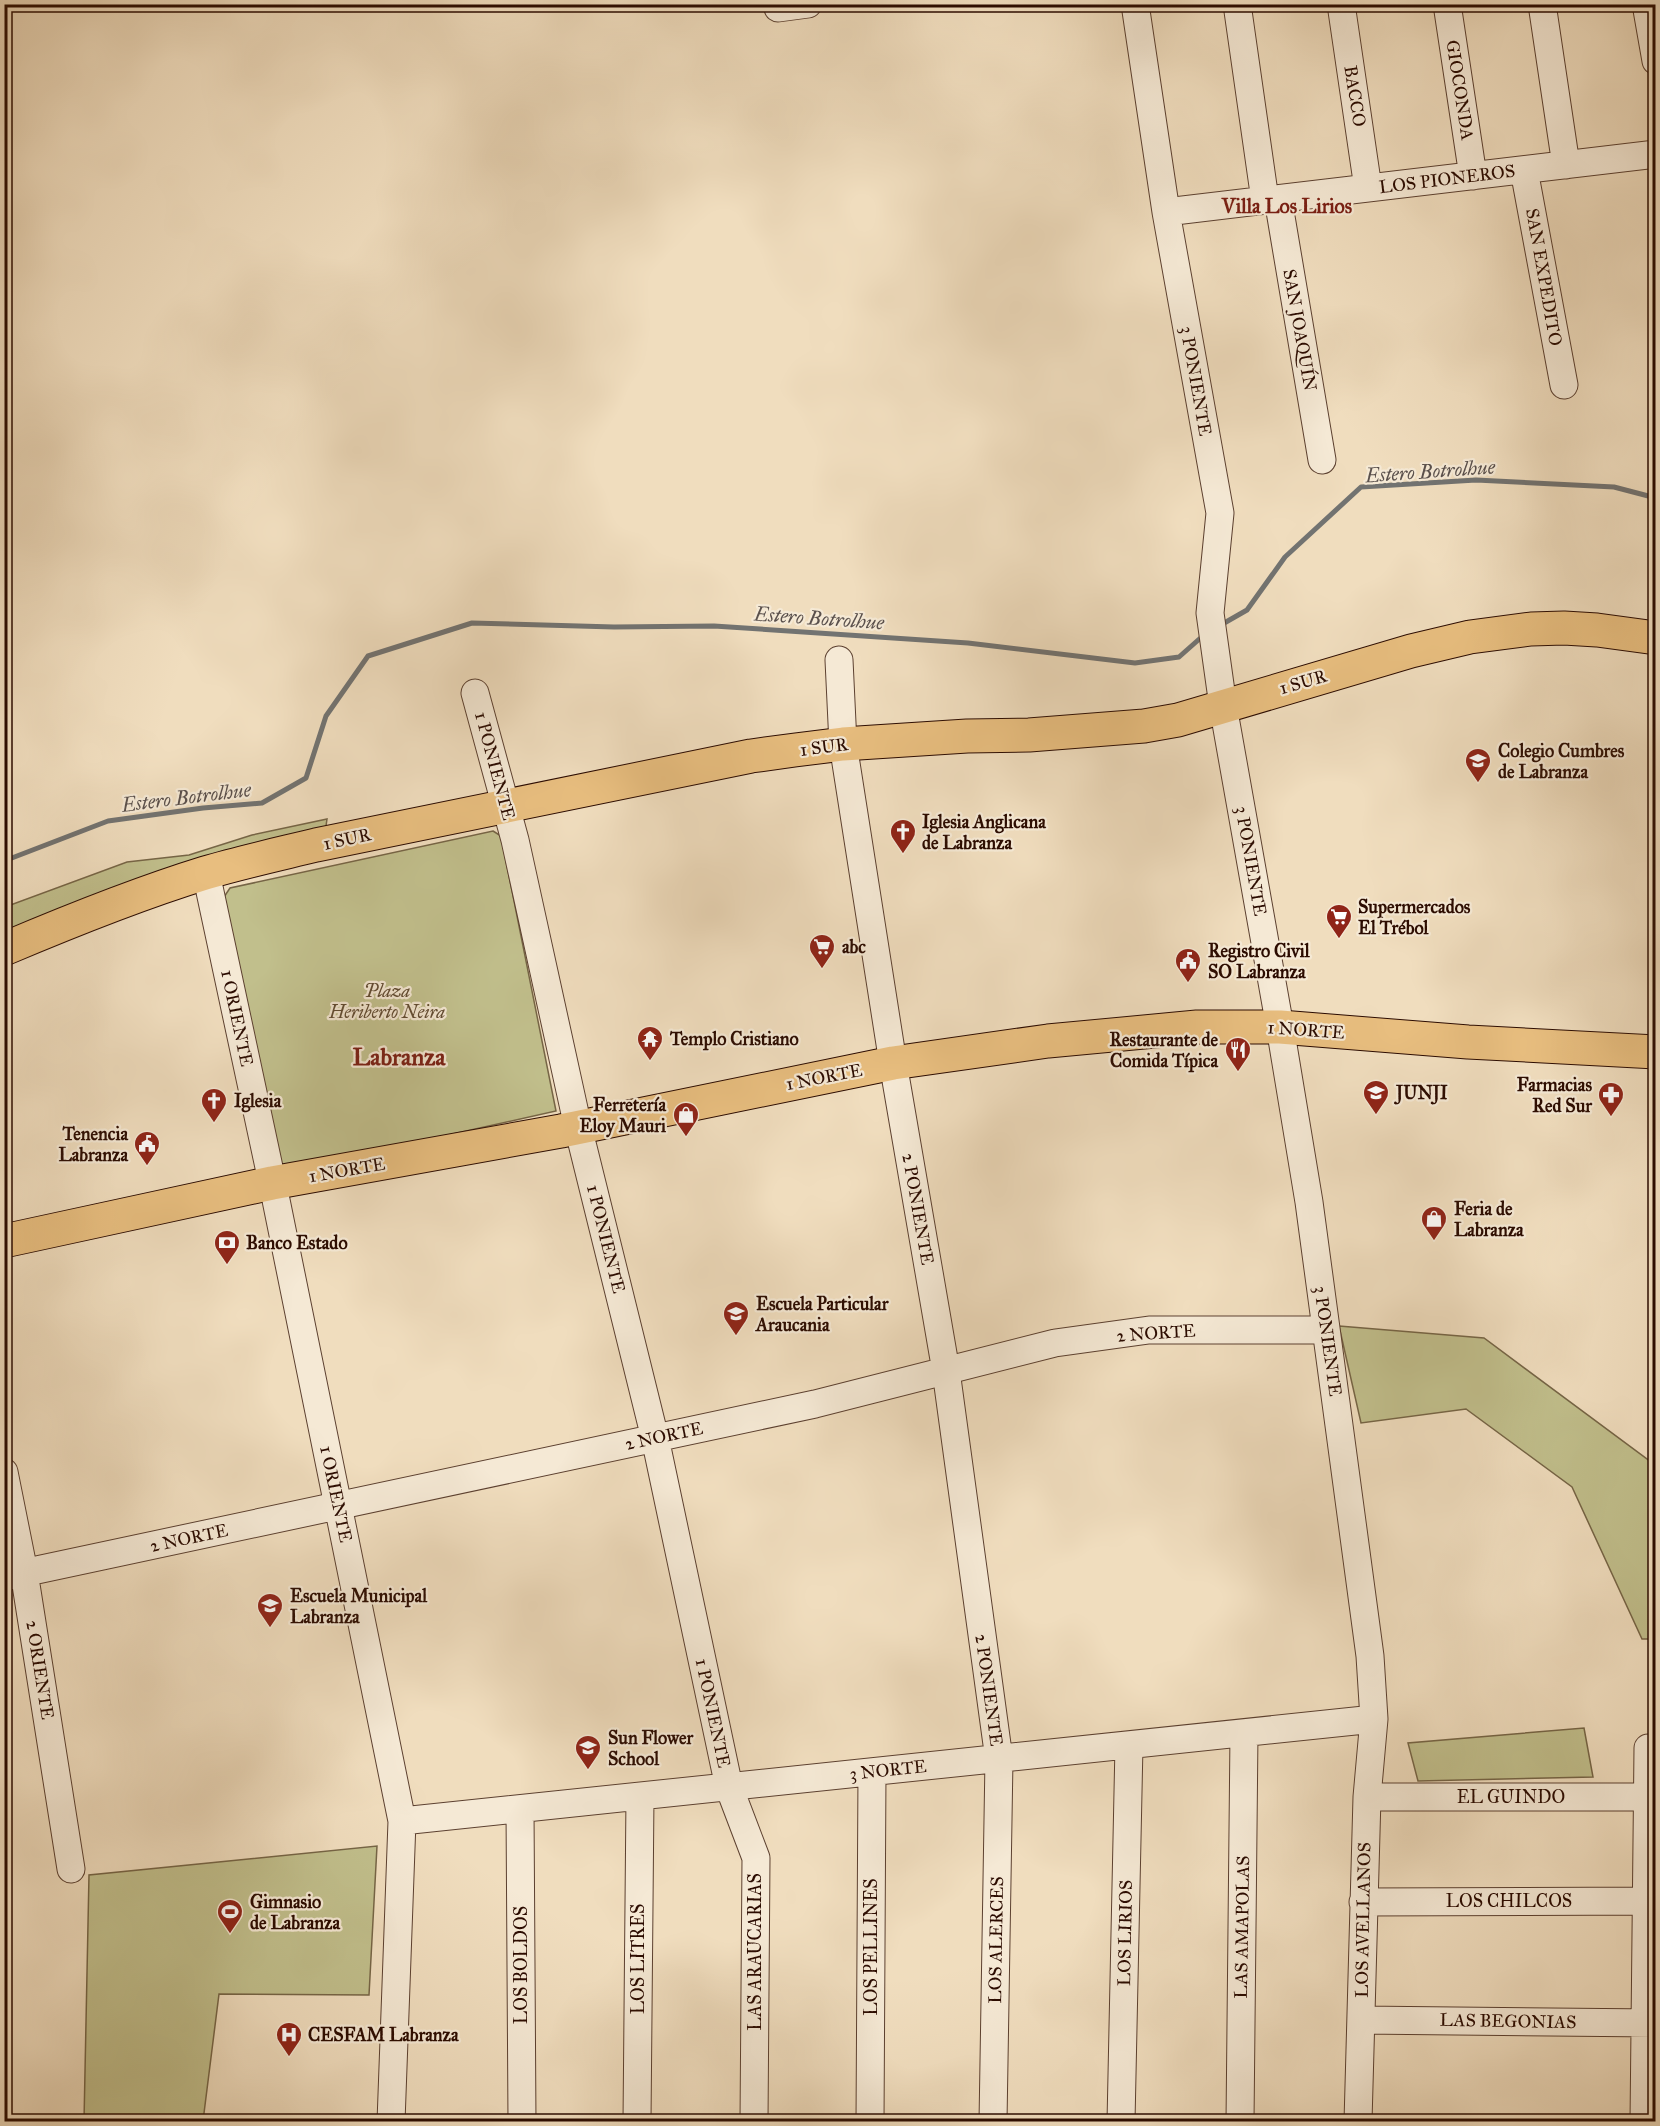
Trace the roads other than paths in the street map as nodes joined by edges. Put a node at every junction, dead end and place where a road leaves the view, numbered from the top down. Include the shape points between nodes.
1 (808, 4) edge
2 (1136, 4) edge
3 (1237, 4) edge
4 (1341, 4) edge
5 (1447, 4) edge
6 (1542, 4) edge
7 (1646, 4) edge
8 (778, 8) dead end
9 (1656, 61) edge
10 (1656, 154) edge
11 (1566, 165) junction
12 (1524, 170) junction
13 (1473, 176) junction
14 (1368, 188) junction
15 (1272, 200) junction
16 (1166, 212) junction
17 (1564, 385) dead end
18 (1322, 460) dead end
19 (1656, 638) edge
20 (839, 660) dead end
21 (475, 693) dead end
22 (1223, 706) junction
23 (843, 744) junction
24 (506, 806) junction
25 (206, 873) junction
26 (4, 949) edge
27 (1280, 1027) junction
28 (1656, 1052) edge
29 (893, 1063) junction
30 (578, 1127) junction
31 (272, 1184) junction
32 (4, 1241) edge
33 (1326, 1330) junction
34 (946, 1371) junction
35 (655, 1438) junction
36 (4, 1472) edge
37 (338, 1507) junction
38 (14, 1575) edge
39 (1374, 1719) junction
40 (1244, 1733) junction
41 (1129, 1745) junction
42 (1648, 1748) dead end
43 (999, 1759) junction
44 (872, 1772) junction
45 (729, 1787) junction
46 (640, 1796) junction
47 (1367, 1797) junction
48 (1651, 1797) edge
49 (520, 1809) junction
50 (402, 1821) junction
51 (71, 1869) dead end
52 (1651, 1900) edge
53 (1363, 1902) junction
54 (1361, 2020) junction
55 (1650, 2023) edge
56 (391, 2121) edge
57 (522, 2121) edge
58 (637, 2121) edge
59 (754, 2121) edge
60 (870, 2121) edge
61 (993, 2121) edge
62 (1121, 2121) edge
63 (1240, 2121) edge
64 (1358, 2121) edge
65 (1644, 2121) edge

1 - 8 street
2 - 16 street, 3 PONIENTE
3 - 15 street, SAN JOAQUÍN
4 - 14 street, BACCO
5 - 13 street, GIOCONDA
6 - 11 street
7 - 9 street
10 - 11 street, LOS PIONEROS
11 - 12 street, LOS PIONEROS
12 - 13 street, LOS PIONEROS
12 - 17 street, SAN EXPEDITO
13 - 14 street, LOS PIONEROS
14 - 15 street, LOS PIONEROS
15 - 16 street, LOS PIONEROS
15 - 18 street, SAN JOAQUÍN
16 - 22 street, 3 PONIENTE via 1220,513 1210,613
19 - 22 main road, 1 SUR via 1564,628 1500,632 1411,651
20 - 23 street, 2 PONIENTE
21 - 24 street, 1 PONIENTE
22 - 23 main road, 1 SUR via 1144,726
22 - 27 street, 3 PONIENTE
23 - 24 main road, 1 SUR via 751,756
23 - 29 street, 2 PONIENTE
24 - 25 main road, 1 SUR via 316,845
24 - 30 street, 1 PONIENTE
25 - 26 main road, 1 SUR
25 - 31 street, 1 ORIENTE
27 - 28 main road, 1 NORTE
27 - 29 main road, 1 NORTE via 1122,1033
27 - 33 street, 3 PONIENTE
29 - 30 main road, 1 NORTE
29 - 34 street, 2 PONIENTE
30 - 31 main road, 1 NORTE
30 - 35 street, 1 PONIENTE
31 - 32 main road, 1 NORTE
31 - 37 street, 1 ORIENTE
33 - 34 street, 2 NORTE via 1149,1330 1055,1343
33 - 39 street, 3 PONIENTE via 1370,1656
34 - 35 street, 2 NORTE
34 - 43 street, 2 PONIENTE
35 - 37 street, 2 NORTE
35 - 45 street, 1 PONIENTE
36 - 38 street, 2 ORIENTE
37 - 38 street, 2 NORTE
37 - 50 street, 1 ORIENTE
38 - 51 street, 2 ORIENTE
39 - 40 street, 3 NORTE
39 - 47 street, LOS AVELLANOS
40 - 41 street, 3 NORTE
40 - 63 street, LAS AMAPOLAS
41 - 43 street, 3 NORTE
41 - 62 street, LOS LIRIOS
42 - 48 street
43 - 44 street, 3 NORTE
43 - 61 street, LOS ALERCES
44 - 45 street, 3 NORTE
44 - 60 street, LOS PELLINES
45 - 46 street, 3 NORTE
45 - 59 street, LAS ARAUCARIAS via 756,1858
46 - 49 street, 3 NORTE
46 - 58 street, LOS LITRES
47 - 48 street, EL GUINDO
47 - 53 street, LOS AVELLANOS
48 - 52 street
49 - 50 street, 3 NORTE
49 - 57 street, LOS BOLDOS
50 - 56 street, 1 ORIENTE
52 - 53 street, LOS CHILCOS
52 - 55 street
53 - 54 street, LOS AVELLANOS
54 - 55 street, LAS BEGONIAS
54 - 64 street, LOS AVELLANOS
55 - 65 street

